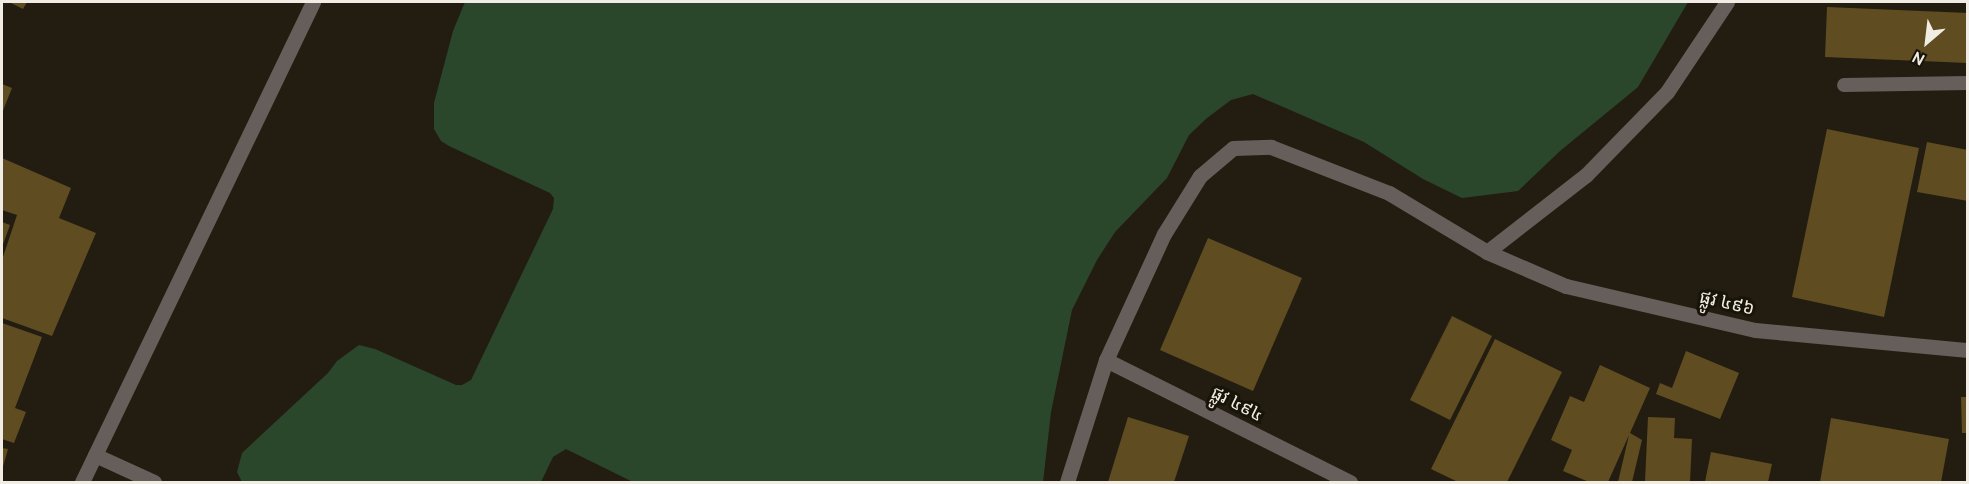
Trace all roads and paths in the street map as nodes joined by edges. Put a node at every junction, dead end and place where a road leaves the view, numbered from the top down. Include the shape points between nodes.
1 (313, 2) edge
2 (1727, 2) edge
3 (1968, 83) edge
4 (1844, 85) dead end
5 (1487, 252) junction
6 (1968, 350) edge
7 (1106, 360) junction
8 (95, 455) junction
9 (82, 483) edge
10 (154, 483) edge
11 (1067, 483) edge
12 (1350, 483) edge

1 - 8 street
2 - 5 street via 1667,92 1586,175
3 - 4 lane
5 - 6 street, ផ្លូវ ៤៩៦ via 1566,286 1755,330
5 - 7 street, ផ្លូវ ៤៩៦ via 1389,193 1271,147 1233,148 1200,176 1164,234
7 - 11 street, ផ្លូវ ៤៩៦
7 - 12 street, ផ្លូវ ៤៩៤
8 - 9 street
8 - 10 street

